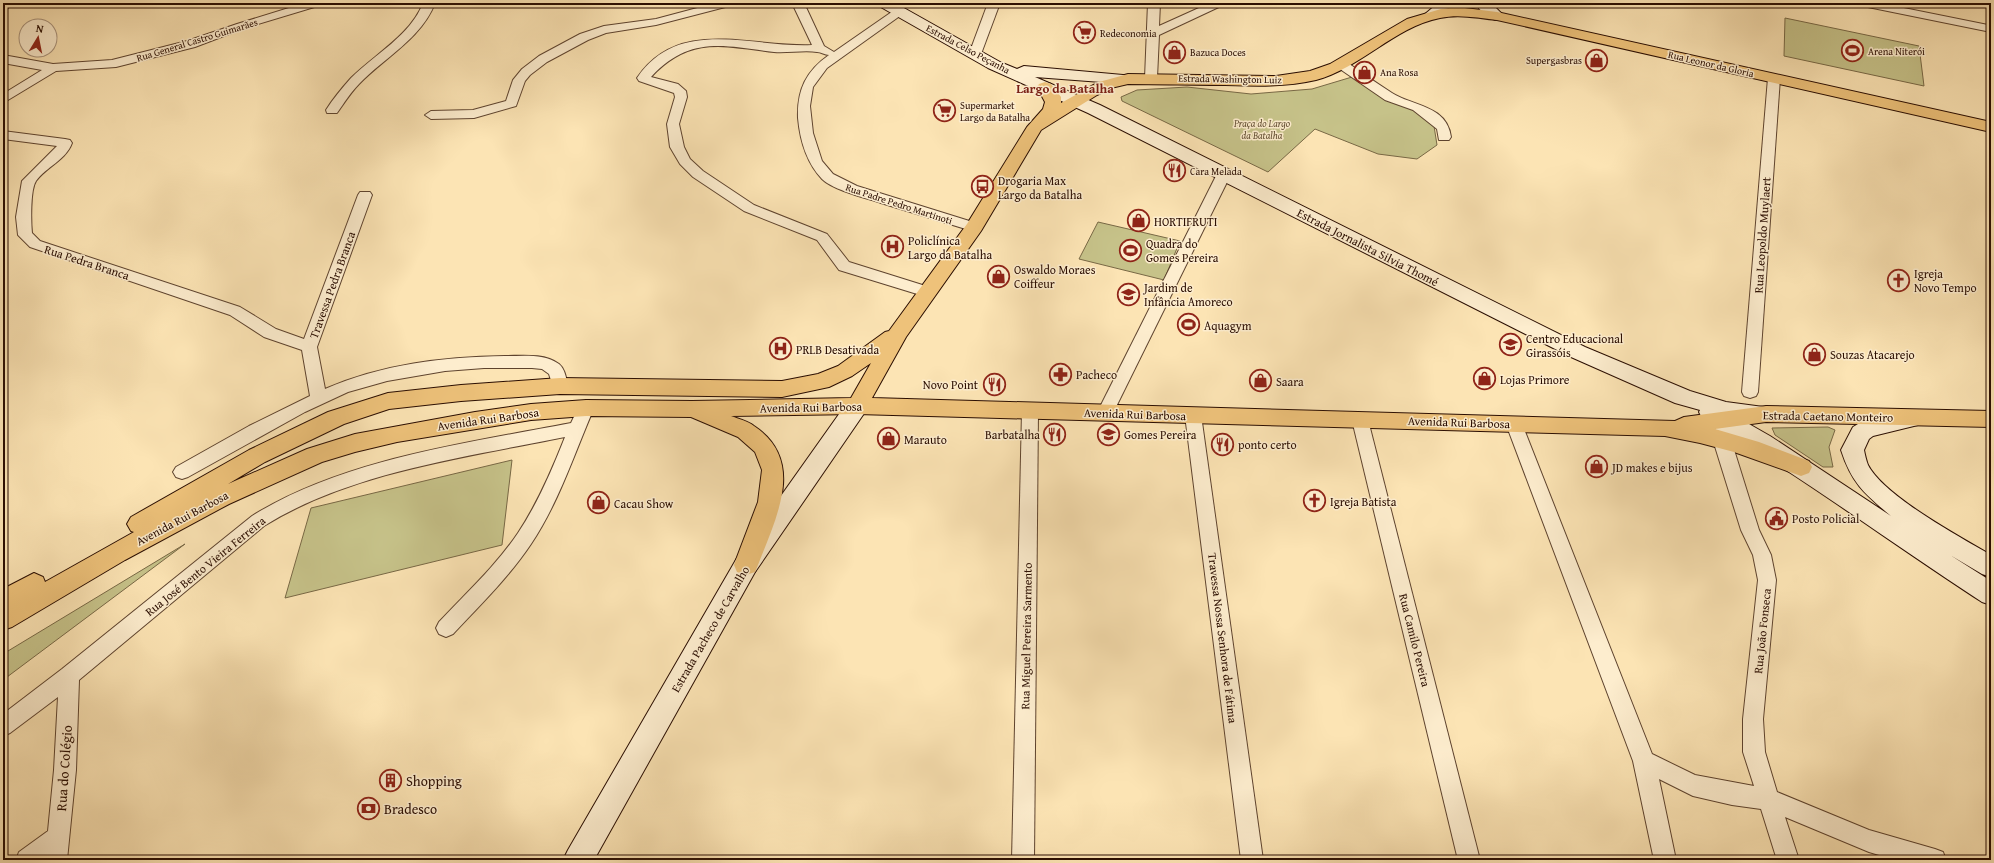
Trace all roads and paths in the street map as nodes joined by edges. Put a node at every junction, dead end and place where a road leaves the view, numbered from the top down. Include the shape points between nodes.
1 (5, 3) edge
2 (317, 3) edge
3 (429, 3) edge
4 (729, 3) edge
5 (798, 3) edge
6 (884, 3) edge
7 (994, 3) edge
8 (1154, 3) edge
9 (1219, 3) edge
10 (1448, 3) edge
11 (1482, 3) edge
12 (1863, 3) edge
13 (3, 7) edge
14 (900, 11) junction
15 (1431, 15) junction
16 (1497, 16) junction
17 (1988, 29) dead end
18 (1153, 33) junction
19 (819, 48) junction
20 (975, 54) junction
21 (836, 56) junction
22 (3, 59) edge
23 (1341, 64) junction
24 (994, 65) junction
25 (53, 68) junction
26 (1151, 78) junction
27 (1774, 78) junction
28 (1128, 79) junction
29 (1045, 87) junction
30 (3, 99) edge
31 (1076, 101) junction
32 (332, 110) dead end
33 (432, 115) dead end
34 (1035, 127) junction
35 (1991, 127) edge
36 (3, 135) edge
37 (1444, 137) dead end
38 (1224, 174) junction
39 (365, 195) dead end
40 (974, 226) junction
41 (927, 292) junction
42 (898, 333) junction
43 (309, 346) junction
44 (560, 386) junction
45 (1662, 389) junction
46 (1750, 392) dead end
47 (319, 399) junction
48 (857, 406) junction
49 (692, 409) junction
50 (1030, 411) junction
51 (1104, 413) junction
52 (1766, 414) junction
53 (1194, 415) junction
54 (1916, 417) junction
55 (582, 418) junction
56 (1991, 419) edge
57 (1360, 420) junction
58 (1514, 424) junction
59 (1724, 430) junction
60 (182, 472) dead end
61 (746, 565) junction
62 (1991, 567) edge
63 (1991, 594) edge
64 (3, 601) edge
65 (3, 619) edge
66 (446, 628) dead end
67 (69, 676) junction
68 (3, 726) edge
69 (1644, 761) junction
70 (1769, 799) junction
71 (59, 836) junction
72 (26, 860) edge
73 (56, 860) edge
74 (578, 860) edge
75 (1023, 860) edge
76 (1252, 860) edge
77 (1469, 860) edge
78 (1666, 860) edge
79 (1788, 860) edge
80 (1935, 860) edge

1 - 13 street
2 - 25 street, Rua General Castro Guimarães via 191,44 131,60 93,66
3 - 32 street via 424,16 354,82
4 - 33 street via 656,22 604,30 584,37 543,59 526,72 519,80 512,103 474,114
5 - 19 street
6 - 14 main road, Estrada Celso Peçanha
7 - 20 street
8 - 18 street
9 - 18 street
10 - 15 main road, Estrada Washington Luiz
11 - 16 main road
12 - 17 street
14 - 20 main road, Estrada Celso Peçanha
14 - 21 street, Rua Padre Pedro Martinoti
15 - 16 main road, Rua Leonor da Gloria via 1448,11 1466,11
15 - 23 main road, Estrada Washington Luiz via 1418,19
16 - 27 main road, Rua Leonor da Gloria
18 - 26 street
19 - 21 street
19 - 41 street via 794,50 719,41 700,43 676,50 664,57 642,78 680,91 681,96 673,124 677,147 685,161 698,174 749,208 822,237 844,266
20 - 24 main road, Estrada Celso Peçanha
21 - 40 street, Rua Padre Pedro Martinoti via 814,75 807,87 804,106 806,133 816,162 828,177 852,189
22 - 25 street, Rua General Castro Guimarães
23 - 26 main road, Estrada Washington Luiz via 1300,79 1276,81
23 - 37 street via 1389,97 1418,107 1443,128
24 - 28 main road, Estrada Washington Luiz via 1051,74
24 - 29 main road, Estrada Celso Peçanha
25 - 30 street
26 - 28 main road, Estrada Washington Luiz
27 - 35 main road, Rua Leonor da Gloria
27 - 46 street, Rua Leopoldo Muylaert
28 - 31 main road via 1105,85
29 - 31 main road, Estrada Celso Peçanha
29 - 34 main road via 1052,94 1053,109
31 - 34 main road
31 - 38 main road, Estrada Jornalista Silvia Thomé
34 - 40 main road
36 - 43 street, Rua Pedra Branca via 65,143 63,149 29,181 22,217 25,235 35,244 235,311 270,333
38 - 45 main road, Estrada Jornalista Silvia Thomé via 1578,352
38 - 51 street
39 - 43 street, Travessa Pedra Branca
40 - 41 main road
41 - 42 main road
42 - 44 main road, Avenida Rui Barbosa via 845,371 822,380 782,389
42 - 48 main road
43 - 47 street, Travessa Pedra Branca
44 - 47 street via 556,372 547,365 532,362 480,362 424,367 388,374 348,386
44 - 64 main road, Avenida Rui Barbosa via 388,401 336,418 257,456
45 - 52 main road, Estrada Jornalista Silvia Thomé via 1712,406
45 - 59 main road, Estrada Jornalista Silvia Thomé
47 - 60 street via 249,433
48 - 49 main road, Avenida Rui Barbosa
48 - 50 main road, Avenida Rui Barbosa
48 - 61 main road, Estrada Pacheco de Carvalho
49 - 55 main road, Avenida Rui Barbosa
49 - 61 main road via 746,430 764,447 773,470 770,502
50 - 51 main road, Avenida Rui Barbosa
50 - 75 street, Rua Miguel Pereira Sarmento
51 - 53 main road, Avenida Rui Barbosa
52 - 54 main road, Estrada Caetano Monteiro
52 - 59 main road, Estrada Caetano Monteiro
53 - 57 main road, Avenida Rui Barbosa
53 - 76 street, Travessa Nossa Senhora de Fátima
54 - 56 main road, Estrada Caetano Monteiro
54 - 62 main road via 1872,427 1862,432 1855,441 1853,453 1856,465 1877,492 1902,513
55 - 65 main road, Avenida Rui Barbosa via 475,420 355,443 315,455 221,497 116,553
55 - 66 street via 546,502 524,538 504,565
55 - 67 street, Rua José Bento Vieira Ferreira via 353,479 305,495 258,521
57 - 58 main road, Avenida Rui Barbosa
57 - 77 street, Rua Camilo Pereira
58 - 59 main road, Avenida Rui Barbosa via 1665,428 1702,434
58 - 69 street
59 - 63 main road, Avenida Rui Barbosa via 1760,451 1801,467 1914,545
59 - 70 street, Rua João Fonseca via 1750,530 1762,555 1767,580 1753,719 1754,752
61 - 74 main road, Estrada Pacheco de Carvalho
67 - 68 street, Rua José Bento Vieira Ferreira
67 - 71 street, Rua do Colégio
69 - 70 street via 1693,785
69 - 78 street
70 - 79 street, Rua João Fonseca
70 - 80 street via 1869,841
71 - 72 street
71 - 73 street, Rua do Colégio

